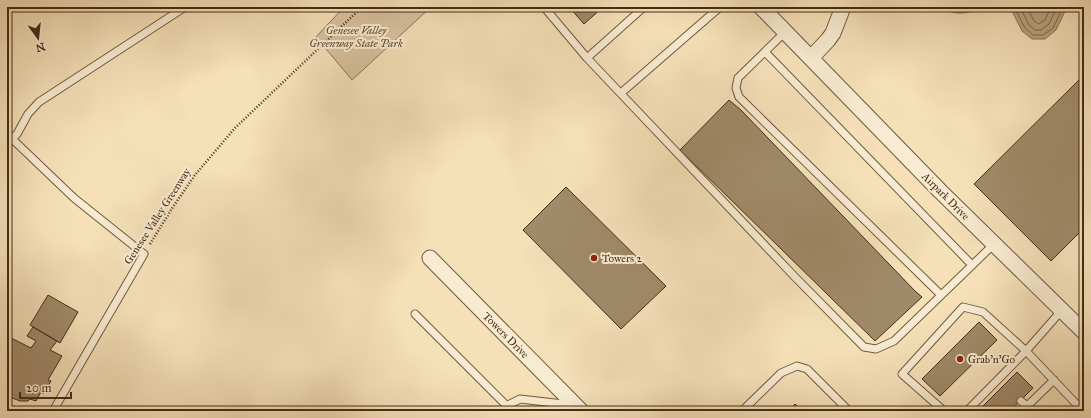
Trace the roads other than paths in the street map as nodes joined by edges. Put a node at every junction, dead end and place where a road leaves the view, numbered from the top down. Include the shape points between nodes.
1 (184, 7) edge
2 (544, 7) edge
3 (644, 7) edge
4 (720, 7) edge
5 (761, 7) edge
6 (843, 7) edge
7 (786, 32) junction
8 (764, 52) junction
9 (587, 58) junction
10 (811, 58) junction
11 (621, 93) junction
12 (10, 136) edge
13 (994, 244) junction
14 (430, 258) dead end
15 (972, 265) junction
16 (941, 295) junction
17 (1062, 310) junction
18 (415, 314) dead end
19 (1084, 332) edge
20 (1026, 351) junction
21 (999, 379) junction
22 (1054, 380) junction
23 (1005, 384) dead end
24 (984, 394) junction
25 (990, 399) dead end
26 (1021, 400) dead end
27 (509, 408) edge
28 (579, 408) edge
29 (1025, 409) edge
30 (53, 411) edge
31 (742, 411) edge
32 (849, 411) edge
33 (944, 411) edge
34 (967, 411) edge
35 (1083, 411) edge

1 - 12 lane via 42,99 28,114 17,134
2 - 9 lane
3 - 9 lane
4 - 11 lane
5 - 7 street, Airpark Drive
6 - 10 street via 833,33
7 - 8 lane
7 - 10 street, Airpark Drive
8 - 15 lane
8 - 16 lane via 738,78 736,88 739,97
9 - 11 lane
10 - 13 street, Airpark Drive
11 - 16 lane via 864,347 876,349 894,341
12 - 30 lane, Genesee Valley Greenway via 74,198 144,254
13 - 15 lane
13 - 17 street, Airpark Drive
14 - 28 street, Towers Drive
15 - 16 lane
17 - 19 street, Airpark Drive
17 - 20 lane
18 - 27 lane
20 - 21 lane
20 - 22 lane
20 - 33 lane via 983,312 962,307 902,374
21 - 23 lane
21 - 24 lane
22 - 29 lane
22 - 35 lane
24 - 25 lane
24 - 34 lane
26 - 29 lane
27 - 28 lane via 520,400
31 - 32 lane via 781,373 797,366 807,368

